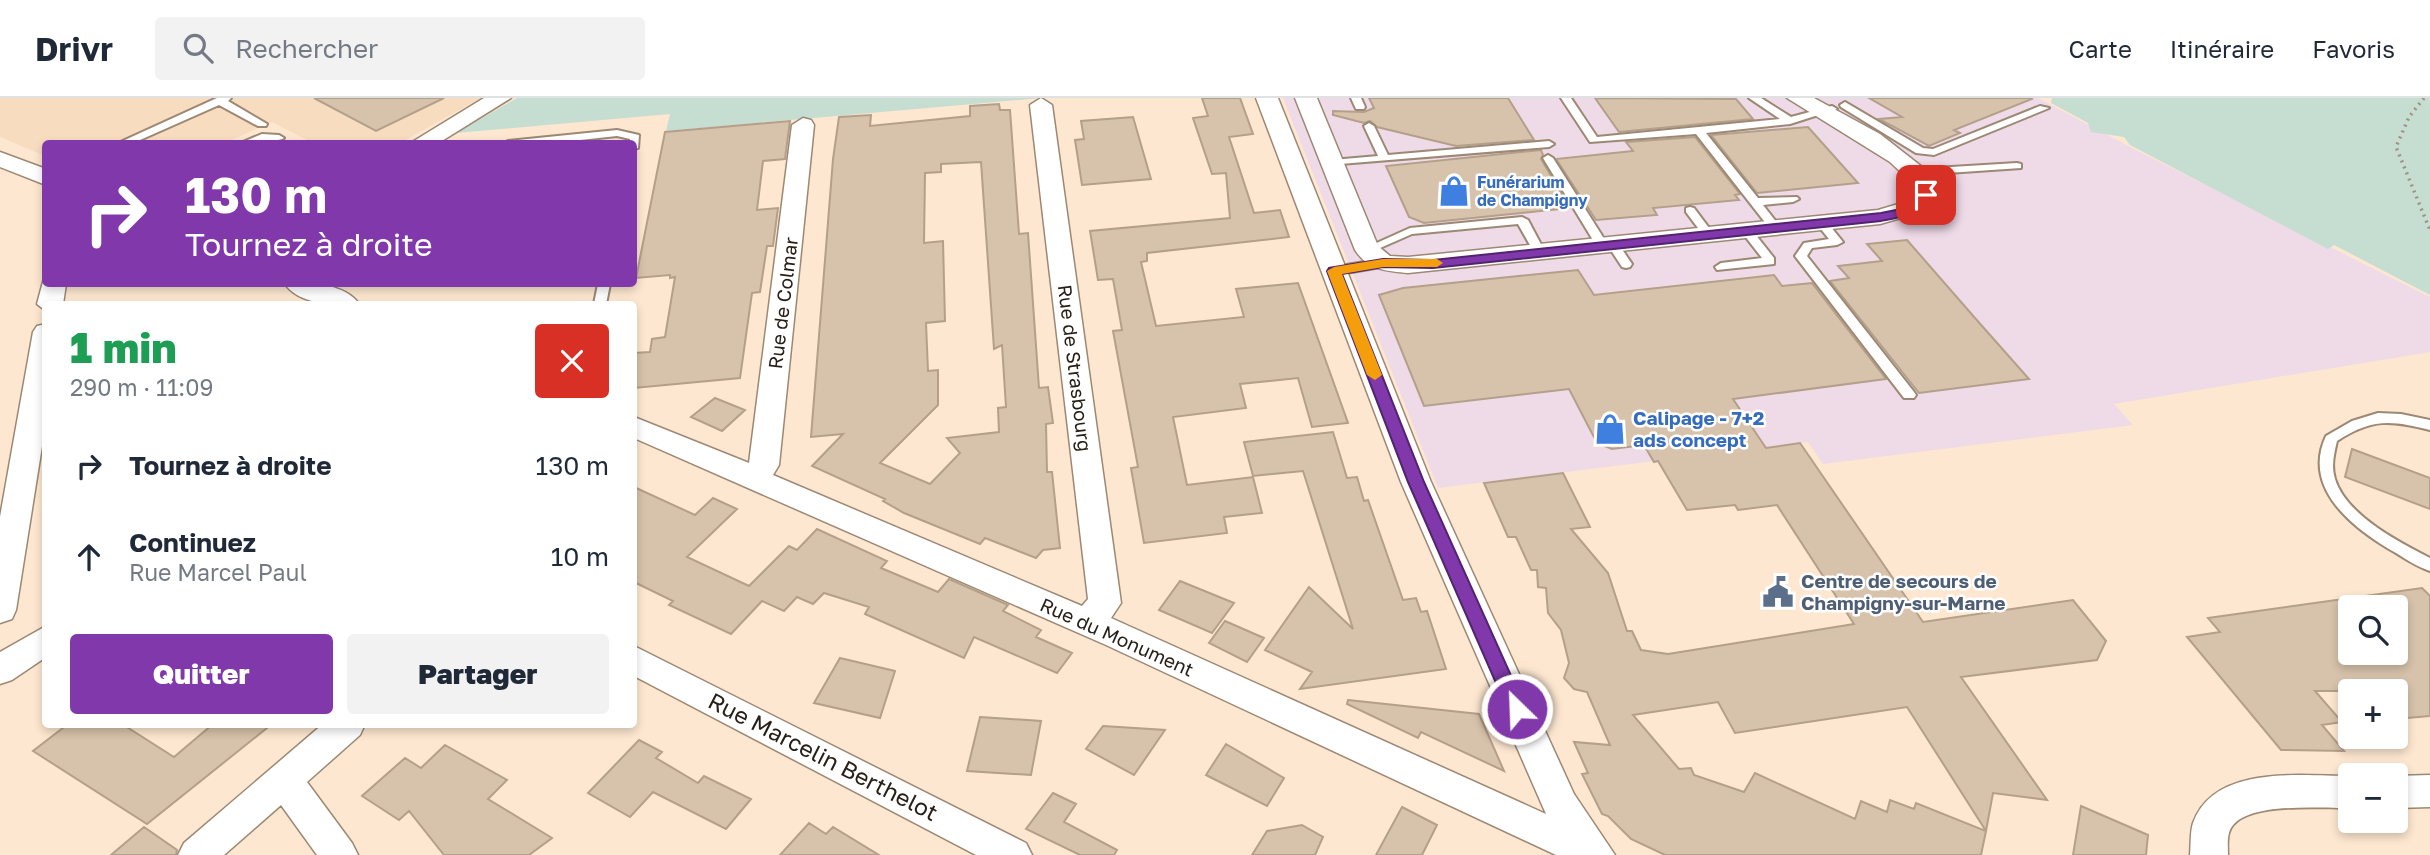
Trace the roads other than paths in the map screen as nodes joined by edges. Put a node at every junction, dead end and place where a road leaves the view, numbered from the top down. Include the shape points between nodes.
1 (500, 98) edge
2 (1267, 98) edge
3 (1306, 98) edge
4 (1566, 98) edge
5 (1754, 98) edge
6 (1798, 98) edge
7 (223, 99) edge
8 (1041, 105) dead end
9 (1839, 105) edge
10 (2044, 108) dead end
11 (1790, 121) junction
12 (261, 124) dead end
13 (803, 125) dead end
14 (1369, 126) dead end
15 (1699, 131) junction
16 (279, 138) dead end
17 (130, 140) edge
18 (254, 140) edge
19 (427, 140) edge
20 (548, 140) edge
21 (635, 140) edge
22 (1549, 144) dead end
23 (1384, 158) junction
24 (1548, 158) dead end
25 (0, 159) edge
26 (1332, 163) junction
27 (2017, 166) dead end
28 (1918, 172) junction
29 (42, 177) edge
30 (1793, 199) dead end
31 (1755, 202) junction
32 (1690, 209) dead end
33 (1822, 223) junction
34 (1775, 228) junction
35 (1747, 231) junction
36 (1708, 234) junction
37 (1614, 251) junction
38 (1539, 252) junction
39 (1375, 256) junction
40 (1721, 267) dead end
41 (1334, 271) junction
42 (305, 287) edge
43 (339, 301) edge
44 (42, 356) edge
45 (1909, 395) dead end
46 (2430, 425) edge
47 (637, 428) edge
48 (755, 478) junction
49 (2430, 565) edge
50 (0, 610) edge
51 (1086, 623) junction
52 (42, 642) edge
53 (637, 662) edge
54 (0, 670) edge
55 (343, 728) edge
56 (284, 780) junction
57 (2430, 791) edge
58 (2338, 792) edge
59 (2408, 792) edge
60 (1593, 854) edge
61 (197, 855) edge
62 (339, 855) edge
63 (1013, 855) edge
64 (2209, 855) edge

1 - 19 street
2 - 41 street
3 - 26 street
4 - 15 lane via 1594,140
5 - 11 lane
6 - 9 street
7 - 12 lane
7 - 17 lane
8 - 51 street, Rue de Strasbourg via 1105,603
9 - 10 lane via 1920,151 1934,152
9 - 11 lane
9 - 28 street
11 - 15 lane
13 - 48 street, Rue de Colmar via 764,465
14 - 23 lane
15 - 31 lane
16 - 18 lane
20 - 21 lane via 617,133
22 - 23 lane
23 - 26 lane
24 - 37 lane
25 - 29 street
26 - 39 street
27 - 28 lane
28 - 33 street via 1926,195 1905,213
30 - 31 lane
31 - 34 lane
32 - 36 lane
33 - 34 street
33 - 45 lane via 1837,242 1808,245 1801,256
34 - 35 street
35 - 36 street
35 - 40 lane via 1770,261
36 - 37 street
37 - 38 street
38 - 39 street via 1433,264
38 - 39 lane via 1522,220 1410,232
39 - 41 lane
41 - 60 street via 1427,507 1550,783
42 - 43 street
44 - 50 street
46 - 49 lane via 2383,415 2355,422 2331,439 2326,460 2329,480 2342,504 2402,550
47 - 48 street, Rue du Monument
48 - 51 street, Rue du Monument
51 - 60 street, Rue du Monument
52 - 54 street
53 - 63 street, Rue Marcelin Berthelot
55 - 56 street
56 - 61 street
56 - 62 street
57 - 59 street
58 - 64 street via 2235,799 2211,825

